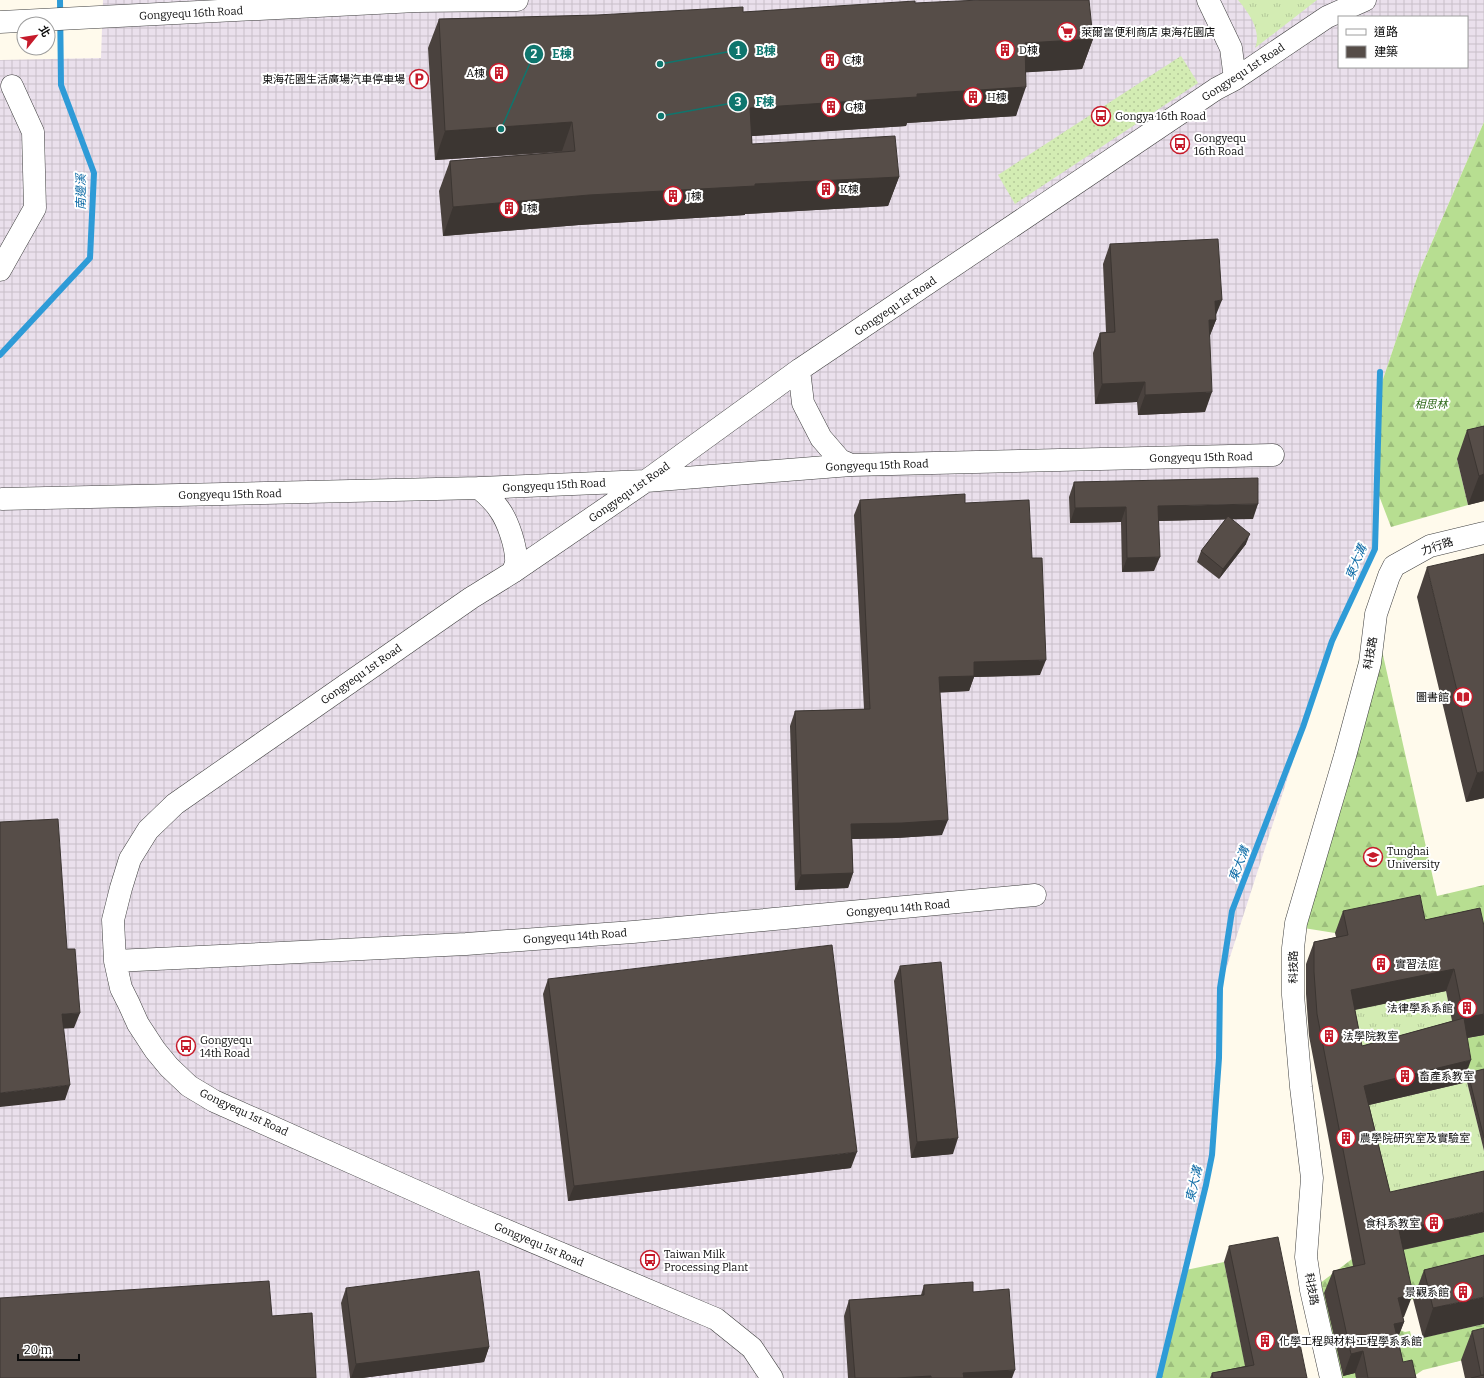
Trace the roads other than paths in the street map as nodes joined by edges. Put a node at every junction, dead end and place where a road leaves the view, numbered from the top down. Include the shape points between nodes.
1 (517, 0) edge
2 (1208, 0) edge
3 (1366, 0) edge
4 (0, 22) edge
5 (1235, 78) junction
6 (12, 86) dead end
7 (0, 270) edge
8 (799, 370) junction
9 (1273, 455) dead end
10 (851, 464) junction
11 (646, 481) junction
12 (479, 488) junction
13 (2, 499) dead end
14 (1484, 533) edge
15 (1394, 566) joint
16 (513, 572) junction
17 (1035, 895) dead end
18 (115, 961) junction
19 (772, 1378) edge
20 (1331, 1378) edge

1 - 4 street, Gongyequ 16th Road via 416,1
2 - 5 street via 1231,48
3 - 5 street, Gongyequ 1st Road via 1327,17
5 - 8 street, Gongyequ 1st Road
6 - 7 street via 33,132 35,208
8 - 10 street via 803,403 821,438 840,460
8 - 11 street, Gongyequ 1st Road
9 - 10 street, Gongyequ 15th Road
10 - 11 street, Gongyequ 15th Road
11 - 12 street, Gongyequ 15th Road
11 - 16 street, Gongyequ 1st Road
12 - 13 street, Gongyequ 15th Road
12 - 16 street via 500,510 506,521 516,563
14 - 15 street, 力行路 via 1430,546
15 - 20 street, 科技路 via 1388,576 1376,614 1370,663 1296,923 1293,948 1293,994 1312,1178 1306,1257
16 - 18 street, Gongyequ 1st Road via 471,598 175,804 148,830 130,859 121,888 113,920
17 - 18 street, Gongyequ 14th Road via 633,932 466,944
18 - 19 street, Gongyequ 1st Road via 121,988 138,1024 156,1050 188,1086 465,1213 716,1319 752,1348

